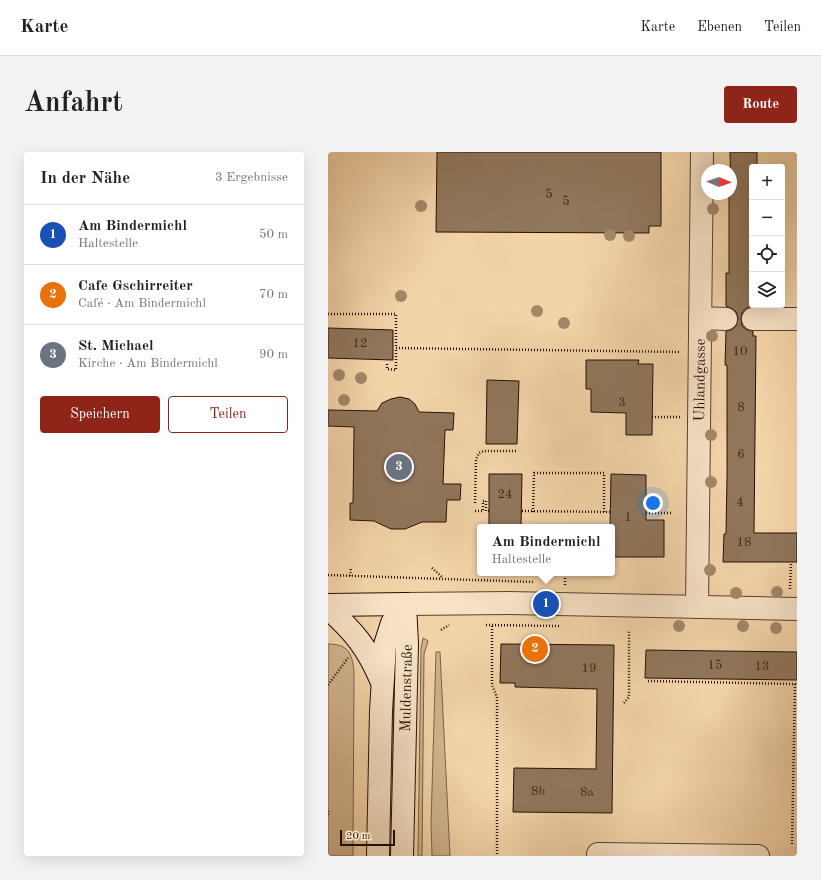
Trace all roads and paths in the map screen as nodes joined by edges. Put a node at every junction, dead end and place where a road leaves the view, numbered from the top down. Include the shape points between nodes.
1 (702, 152) edge
2 (328, 314) edge
3 (700, 318) junction
4 (726, 319) dead end
5 (753, 319) dead end
6 (797, 319) edge
7 (396, 348) junction
8 (685, 352) dead end
9 (388, 364) dead end
10 (652, 416) dead end
11 (685, 417) dead end
12 (518, 451) dead end
13 (475, 503) dead end
14 (475, 511) dead end
15 (489, 511) dead end
16 (522, 511) dead end
17 (534, 512) junction
18 (604, 512) junction
19 (611, 512) dead end
20 (646, 513) dead end
21 (671, 513) dead end
22 (791, 562) dead end
23 (351, 568) dead end
24 (432, 568) dead end
25 (350, 576) dead end
26 (565, 576) edge
27 (443, 578) dead end
28 (565, 585) dead end
29 (793, 599) edge
30 (405, 604) junction
31 (328, 606) edge
32 (697, 607) junction
33 (453, 623) dead end
34 (485, 625) dead end
35 (492, 626) junction
36 (557, 626) dead end
37 (441, 630) dead end
38 (629, 631) dead end
39 (350, 653) dead end
40 (648, 681) dead end
41 (382, 682) junction
42 (328, 685) edge
43 (624, 703) dead end
44 (328, 811) edge
45 (328, 816) edge
46 (792, 846) dead end
47 (598, 854) dead end
48 (378, 856) edge
49 (402, 856) edge
50 (497, 856) edge
51 (758, 856) edge

1 - 3 street, Uhlandgasse
2 - 7 path via 396,314
3 - 4 street
3 - 32 street, Uhlandgasse
5 - 6 street
7 - 8 path
7 - 9 path via 396,370 387,369
10 - 11 path
12 - 13 path via 479,453 476,459
14 - 15 path via 483,511 483,501 486,501 486,511
16 - 17 path
17 - 18 path
17 - 18 path via 534,473 604,474
18 - 19 path
20 - 21 path
22 - 29 path
23 - 25 path
24 - 27 path
26 - 28 path
29 - 32 street
30 - 31 street
30 - 32 street
30 - 41 street, Muldenstraße via 388,631
30 - 49 street, Muldenstraße via 407,644
31 - 41 street, Muldenstraße via 366,649
33 - 37 path
34 - 35 path
35 - 36 path
35 - 50 path via 492,685 497,698
38 - 43 path via 629,697
39 - 42 path
40 - 46 path via 795,684
41 - 48 street, Muldenstraße
44 - 45 path
47 - 51 street

